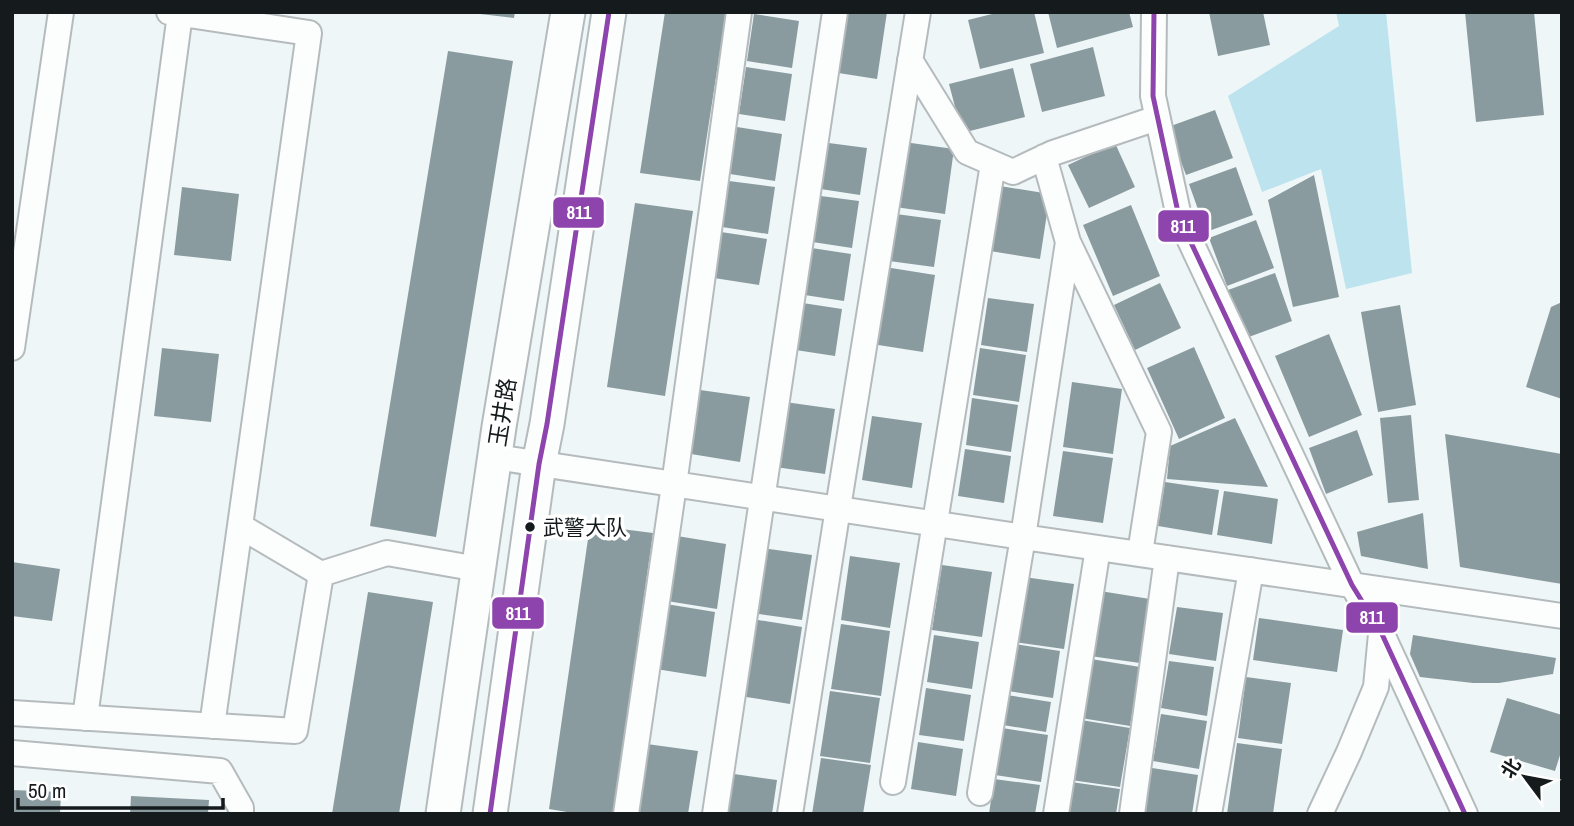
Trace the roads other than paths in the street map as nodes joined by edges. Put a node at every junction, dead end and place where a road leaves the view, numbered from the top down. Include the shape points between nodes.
1 (61, 12) edge
2 (568, 12) edge
3 (610, 12) edge
4 (739, 12) edge
5 (835, 12) edge
6 (918, 12) edge
7 (1154, 12) edge
8 (175, 13) edge
9 (910, 60) junction
10 (1157, 118) junction
11 (1044, 157) junction
12 (993, 164) junction
13 (1068, 242) junction
14 (12, 348) edge
15 (495, 457) junction
16 (539, 464) junction
17 (674, 485) junction
18 (761, 497) junction
19 (838, 508) junction
20 (936, 523) junction
21 (240, 526) junction
22 (1023, 537) junction
23 (1098, 548) junction
24 (1140, 554) junction
25 (1167, 558) junction
26 (478, 569) junction
27 (1251, 570) junction
28 (321, 574) junction
29 (1352, 585) junction
30 (1562, 616) edge
31 (1381, 632) junction
32 (12, 713) edge
33 (85, 718) junction
34 (212, 726) junction
35 (12, 753) edge
36 (893, 782) dead end
37 (980, 793) dead end
38 (241, 814) edge
39 (443, 814) edge
40 (490, 814) edge
41 (626, 814) edge
42 (715, 814) edge
43 (790, 814) edge
44 (1056, 814) edge
45 (1132, 814) edge
46 (1209, 814) edge
47 (1320, 814) edge
48 (1465, 814) edge

1 - 14 street
2 - 15 street, 玉井路
3 - 16 street, 玉井路
4 - 17 street
5 - 18 street
6 - 9 street
7 - 10 street
8 - 21 street via 309,33
8 - 33 street
9 - 12 street via 967,152
9 - 19 street
10 - 11 street
10 - 29 street via 1179,217
11 - 12 street via 1013,172
11 - 13 street
12 - 20 street
13 - 22 street
13 - 24 street via 1159,432
15 - 16 street
15 - 26 street, 玉井路
16 - 17 street
16 - 40 street, 玉井路
17 - 18 street
17 - 41 street
18 - 19 street
18 - 42 street
19 - 20 street
19 - 43 street
20 - 22 street
20 - 36 street
21 - 28 street
21 - 34 street
22 - 23 street
22 - 37 street
23 - 24 street
23 - 44 street
24 - 25 street
25 - 27 street
25 - 45 street
26 - 28 street via 387,553
26 - 39 street, 玉井路
27 - 29 street
27 - 46 street
28 - 34 street via 295,730
29 - 30 street
29 - 31 street
31 - 47 street via 1376,687
31 - 48 street
32 - 33 street
33 - 34 street
35 - 38 street via 220,771

